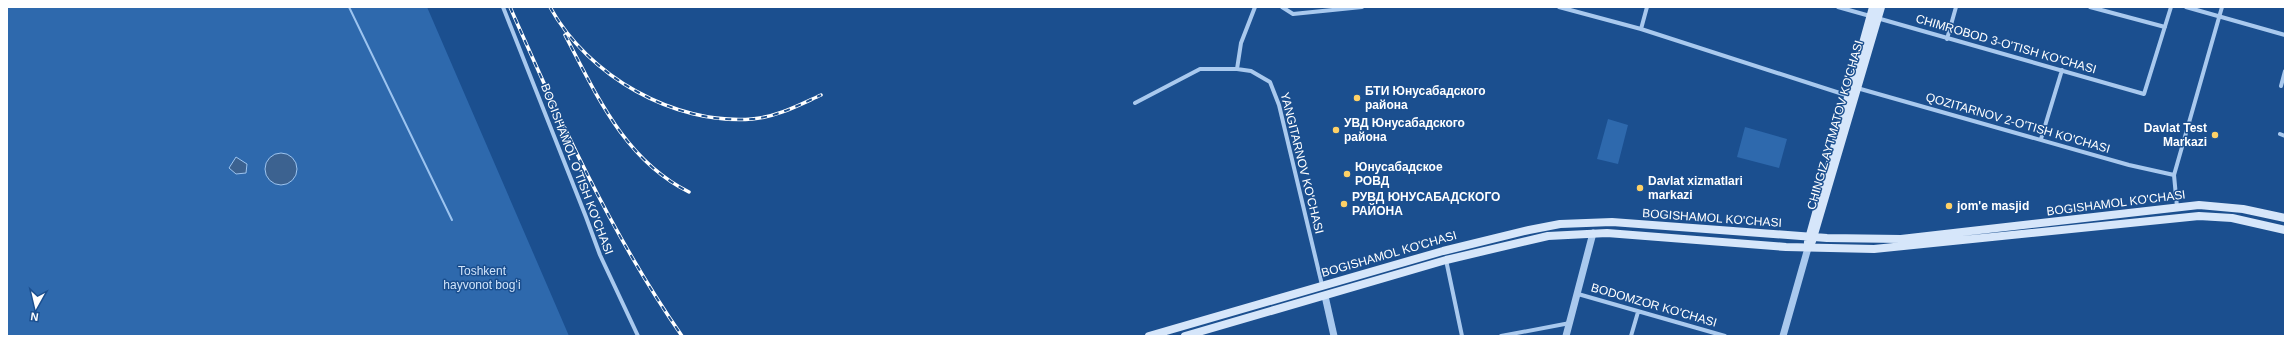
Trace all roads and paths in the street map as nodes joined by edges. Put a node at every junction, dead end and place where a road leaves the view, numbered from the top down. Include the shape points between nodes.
1 (503, 7) edge
2 (1255, 7) edge
3 (1282, 7) edge
4 (1362, 7) edge
5 (1560, 7) edge
6 (1647, 7) edge
7 (1838, 7) edge
8 (1873, 7) edge
9 (1881, 7) edge
10 (1956, 7) edge
11 (2090, 7) edge
12 (2171, 7) edge
13 (2186, 7) edge
14 (2222, 7) edge
15 (2220, 17) junction
16 (1874, 18) junction
17 (2165, 27) junction
18 (1641, 29) junction
19 (2285, 35) edge
20 (1947, 39) junction
21 (1237, 68) junction
22 (2062, 70) junction
23 (2285, 71) edge
24 (2281, 86) dead end
25 (1854, 87) junction
26 (1852, 97) junction
27 (1135, 103) dead end
28 (2280, 134) dead end
29 (2285, 136) edge
30 (2041, 139) junction
31 (2174, 175) junction
32 (2177, 207) junction
33 (2285, 218) edge
34 (2030, 229) junction
35 (2285, 230) edge
36 (1593, 233) junction
37 (1811, 237) junction
38 (1808, 248) junction
39 (1446, 260) junction
40 (1322, 285) junction
41 (1578, 294) junction
42 (1325, 296) junction
43 (1638, 312) junction
44 (1211, 318) junction
45 (1570, 323) junction
46 (1214, 328) junction
47 (1713, 334) edge
48 (638, 336) edge
49 (1149, 336) edge
50 (1185, 336) edge
51 (1334, 336) edge
52 (1462, 336) edge
53 (1501, 336) edge
54 (1566, 336) edge
55 (1631, 336) edge
56 (1725, 336) edge
57 (1783, 336) edge

1 - 48 street, BOGISHAMOL O'TISH KO'CHASI via 600,255
2 - 21 street via 1241,43
3 - 4 street via 1293,14
5 - 18 street
6 - 18 street
7 - 16 street, CHIMROBOD 3-O'TISH KO'CHASI
8 - 16 main road, CHINGIZ AYTMATOV KO'CHASI
9 - 16 main road, CHINGIZ AYTMATOV KO'CHASI
10 - 20 street
11 - 17 street
12 - 17 street
13 - 15 street
14 - 15 street
15 - 19 street
15 - 31 street
16 - 20 street, CHIMROBOD 3-O'TISH KO'CHASI
16 - 25 main road, CHINGIZ AYTMATOV KO'CHASI
17 - 22 street, CHIMROBOD 3-O'TISH KO'CHASI via 2145,93
18 - 26 street
20 - 22 street, CHIMROBOD 3-O'TISH KO'CHASI
21 - 27 street, YANGITARNOV KO'CHASI via 1200,69
21 - 40 street, YANGITARNOV KO'CHASI via 1251,71 1270,82 1277,99
22 - 30 street
23 - 24 street
25 - 26 main road, CHINGIZ AYTMATOV KO'CHASI
25 - 30 street, QOZITARNOV 2-O'TISH KO'CHASI
26 - 37 main road, CHINGIZ AYTMATOV KO'CHASI
28 - 29 street
30 - 31 street, QOZITARNOV 2-O'TISH KO'CHASI via 2129,165
31 - 32 street
32 - 33 main road, BOGISHAMOL KO'CHASI via 2222,206
32 - 34 main road, BOGISHAMOL KO'CHASI
34 - 35 main road, BOGISHAMOL KO'CHASI via 2212,216 2240,219
34 - 37 main road, BOGISHAMOL KO'CHASI via 1901,239
34 - 38 main road, BOGISHAMOL KO'CHASI via 1903,248
36 - 38 main road, BOGISHAMOL KO'CHASI
36 - 39 main road, BOGISHAMOL KO'CHASI via 1532,239
36 - 41 street
37 - 38 main road, CHINGIZ AYTMATOV KO'CHASI
37 - 40 main road, BOGISHAMOL KO'CHASI via 1612,222 1560,224 1443,250
38 - 57 street, CHINGIZ AYTMATOV KO'CHASI
39 - 42 main road, BOGISHAMOL KO'CHASI
39 - 52 street
40 - 42 main road
40 - 44 main road, BOGISHAMOL KO'CHASI
41 - 43 street, BODOMZOR KO'CHASI
41 - 45 street
42 - 46 main road, BOGISHAMOL KO'CHASI
42 - 51 street
43 - 47 street, BODOMZOR KO'CHASI
43 - 55 street
44 - 46 main road
44 - 49 main road, BOGISHAMOL KO'CHASI
45 - 53 street
45 - 54 street
46 - 50 main road, BOGISHAMOL KO'CHASI
47 - 56 street, BODOMZOR KO'CHASI

